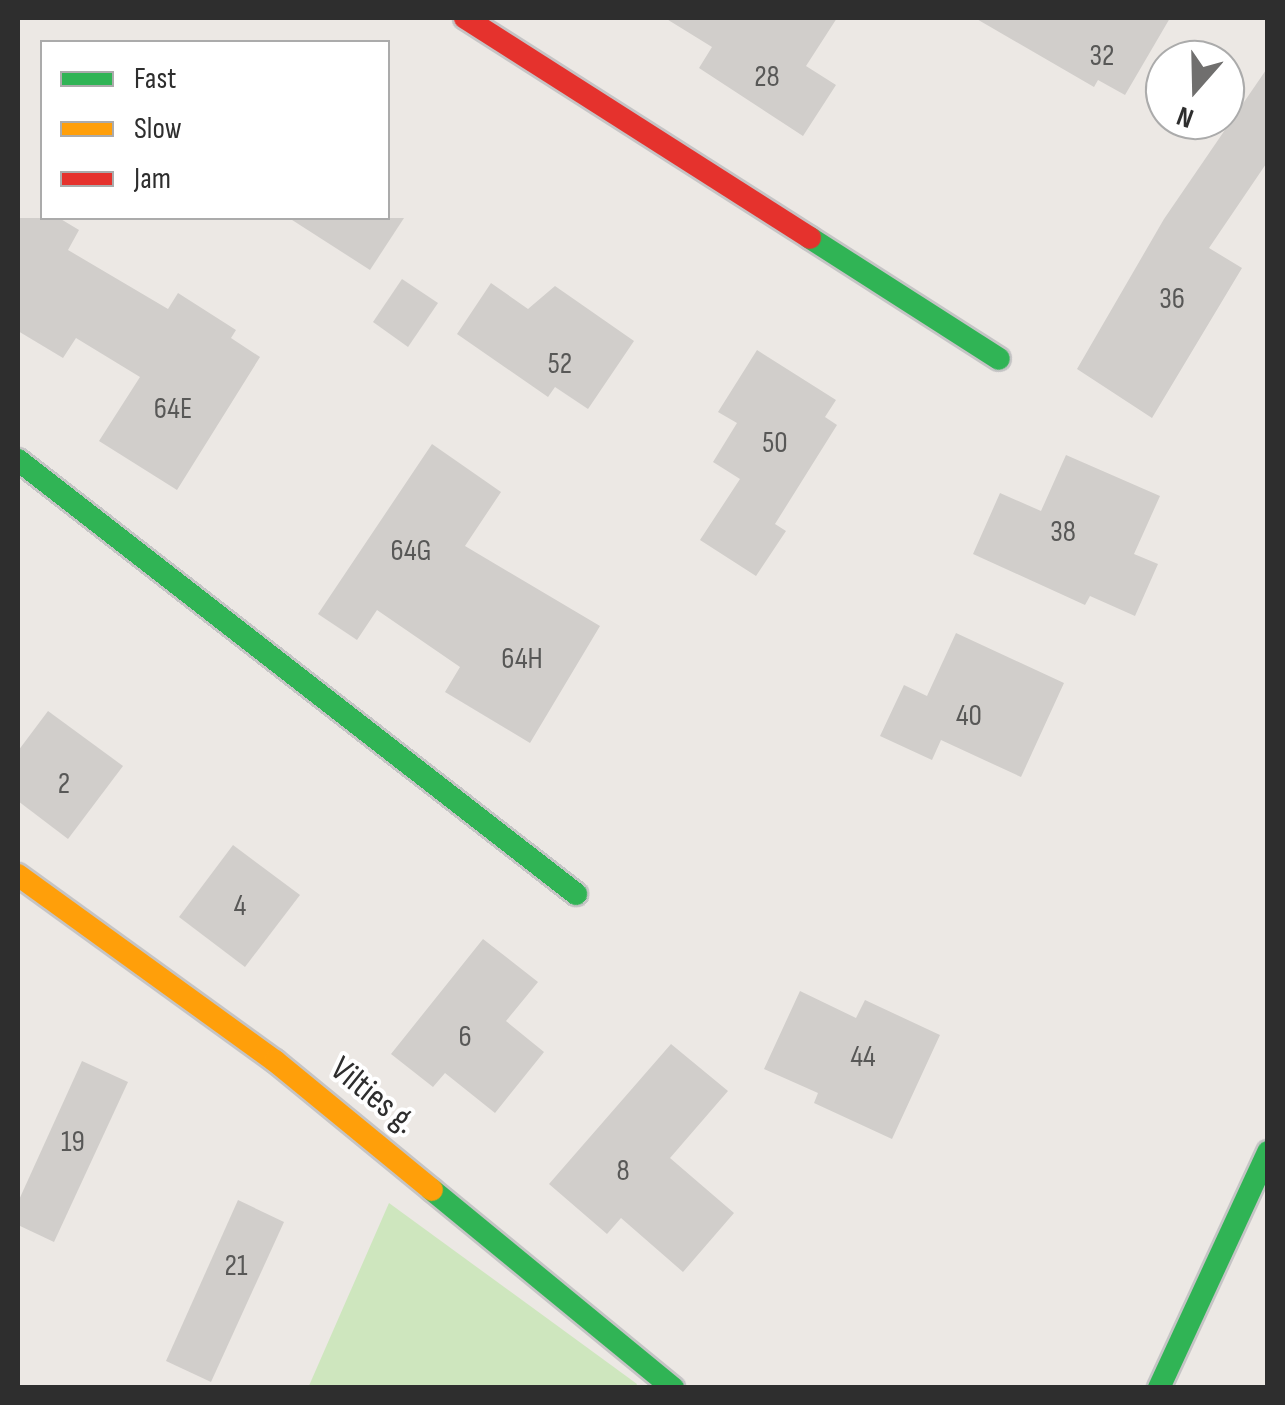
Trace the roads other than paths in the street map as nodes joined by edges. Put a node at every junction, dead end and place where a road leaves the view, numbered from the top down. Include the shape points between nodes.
1 (465, 18) edge
2 (999, 359) dead end
3 (18, 460) edge
4 (18, 875) edge
5 (576, 894) dead end
6 (1268, 1152) edge
7 (672, 1388) edge
8 (1159, 1388) edge

1 - 2 street
3 - 5 street
4 - 7 street, Vilties g. via 276,1061
6 - 8 street

